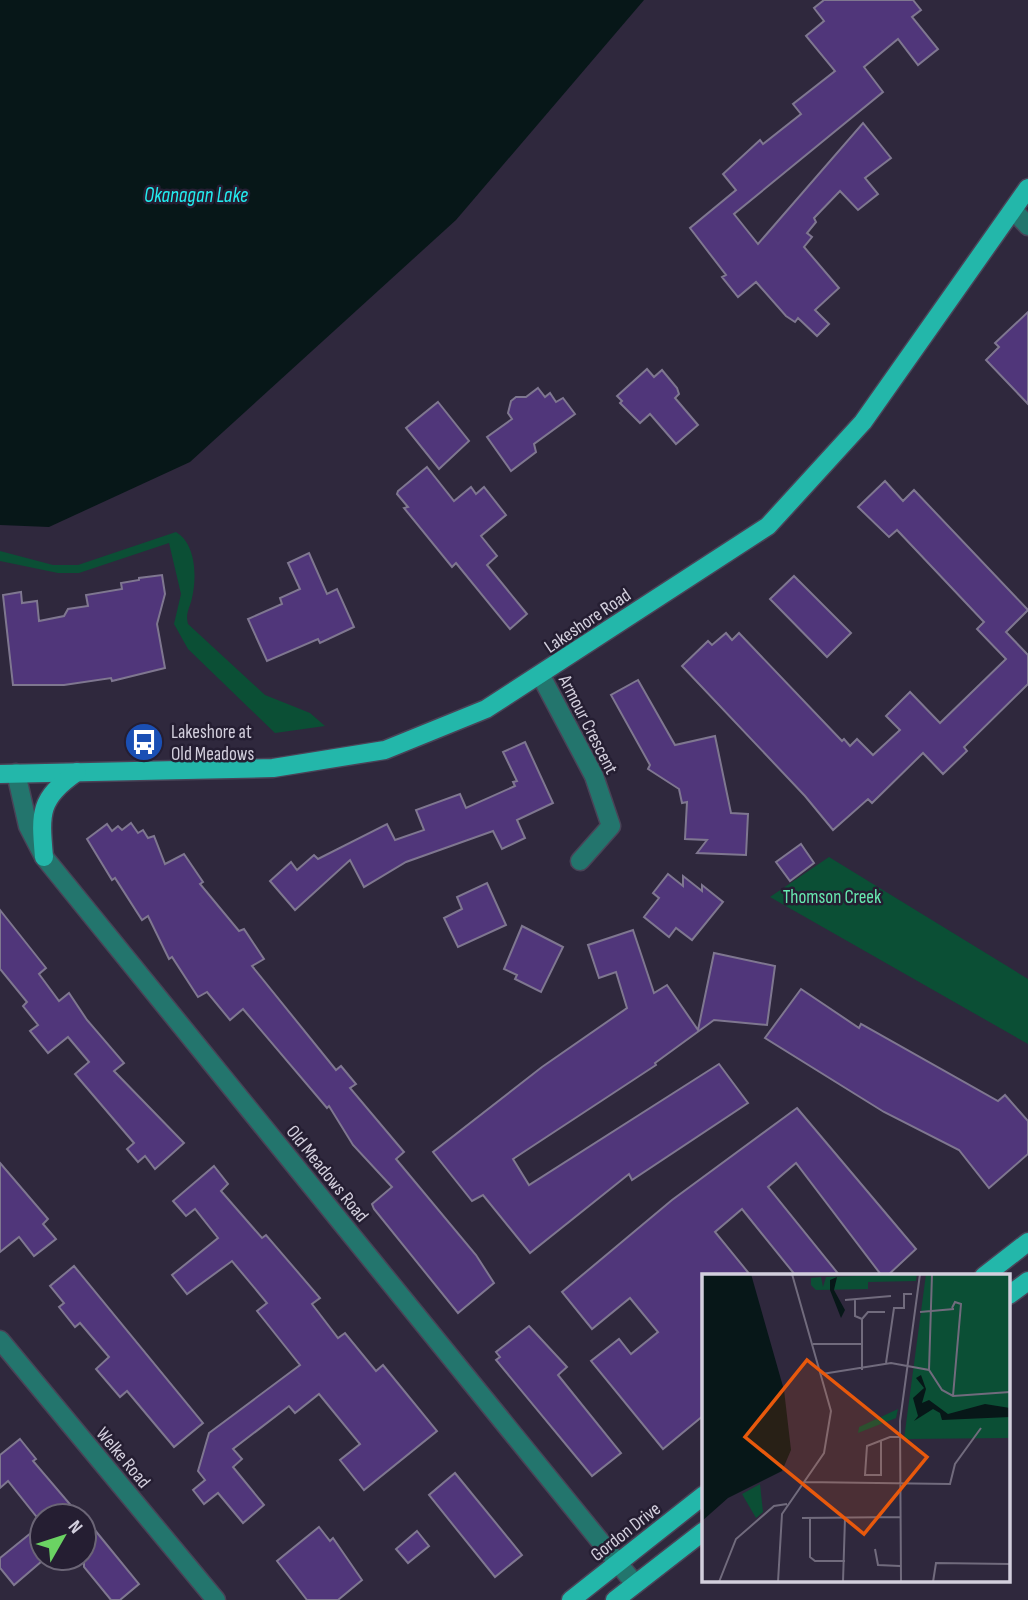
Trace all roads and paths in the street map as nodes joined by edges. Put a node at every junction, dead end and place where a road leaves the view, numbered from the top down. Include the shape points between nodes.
1 (1028, 188) edge
2 (1013, 211) junction
3 (1028, 226) edge
4 (541, 676) junction
5 (77, 772) junction
6 (8, 773) edge
7 (44, 857) junction
8 (580, 861) dead end
9 (1028, 1242) edge
10 (987, 1274) edge
11 (1028, 1281) edge
12 (1010, 1294) edge
13 (1, 1343) edge
14 (702, 1497) edge
15 (702, 1533) edge
16 (617, 1563) junction
17 (635, 1584) junction
18 (216, 1600) edge
19 (571, 1600) edge
20 (615, 1600) edge

1 - 2 main road, Lakeshore Road
2 - 3 street
2 - 4 main road, Lakeshore Road via 863,422 768,526
4 - 5 main road, Lakeshore Road via 486,709 385,750 273,768
4 - 8 street, Armour Crescent via 594,776 611,826
5 - 6 main road, Lakeshore Road
5 - 7 main road via 45,802 41,822
6 - 7 street, Old Meadows Road
7 - 16 street, Old Meadows Road
9 - 10 main road
11 - 12 main road
13 - 18 street, Welke Road
14 - 16 main road, Gordon Drive
15 - 17 main road
16 - 17 street, Old Meadows Road
16 - 19 main road, Gordon Drive
17 - 20 main road

